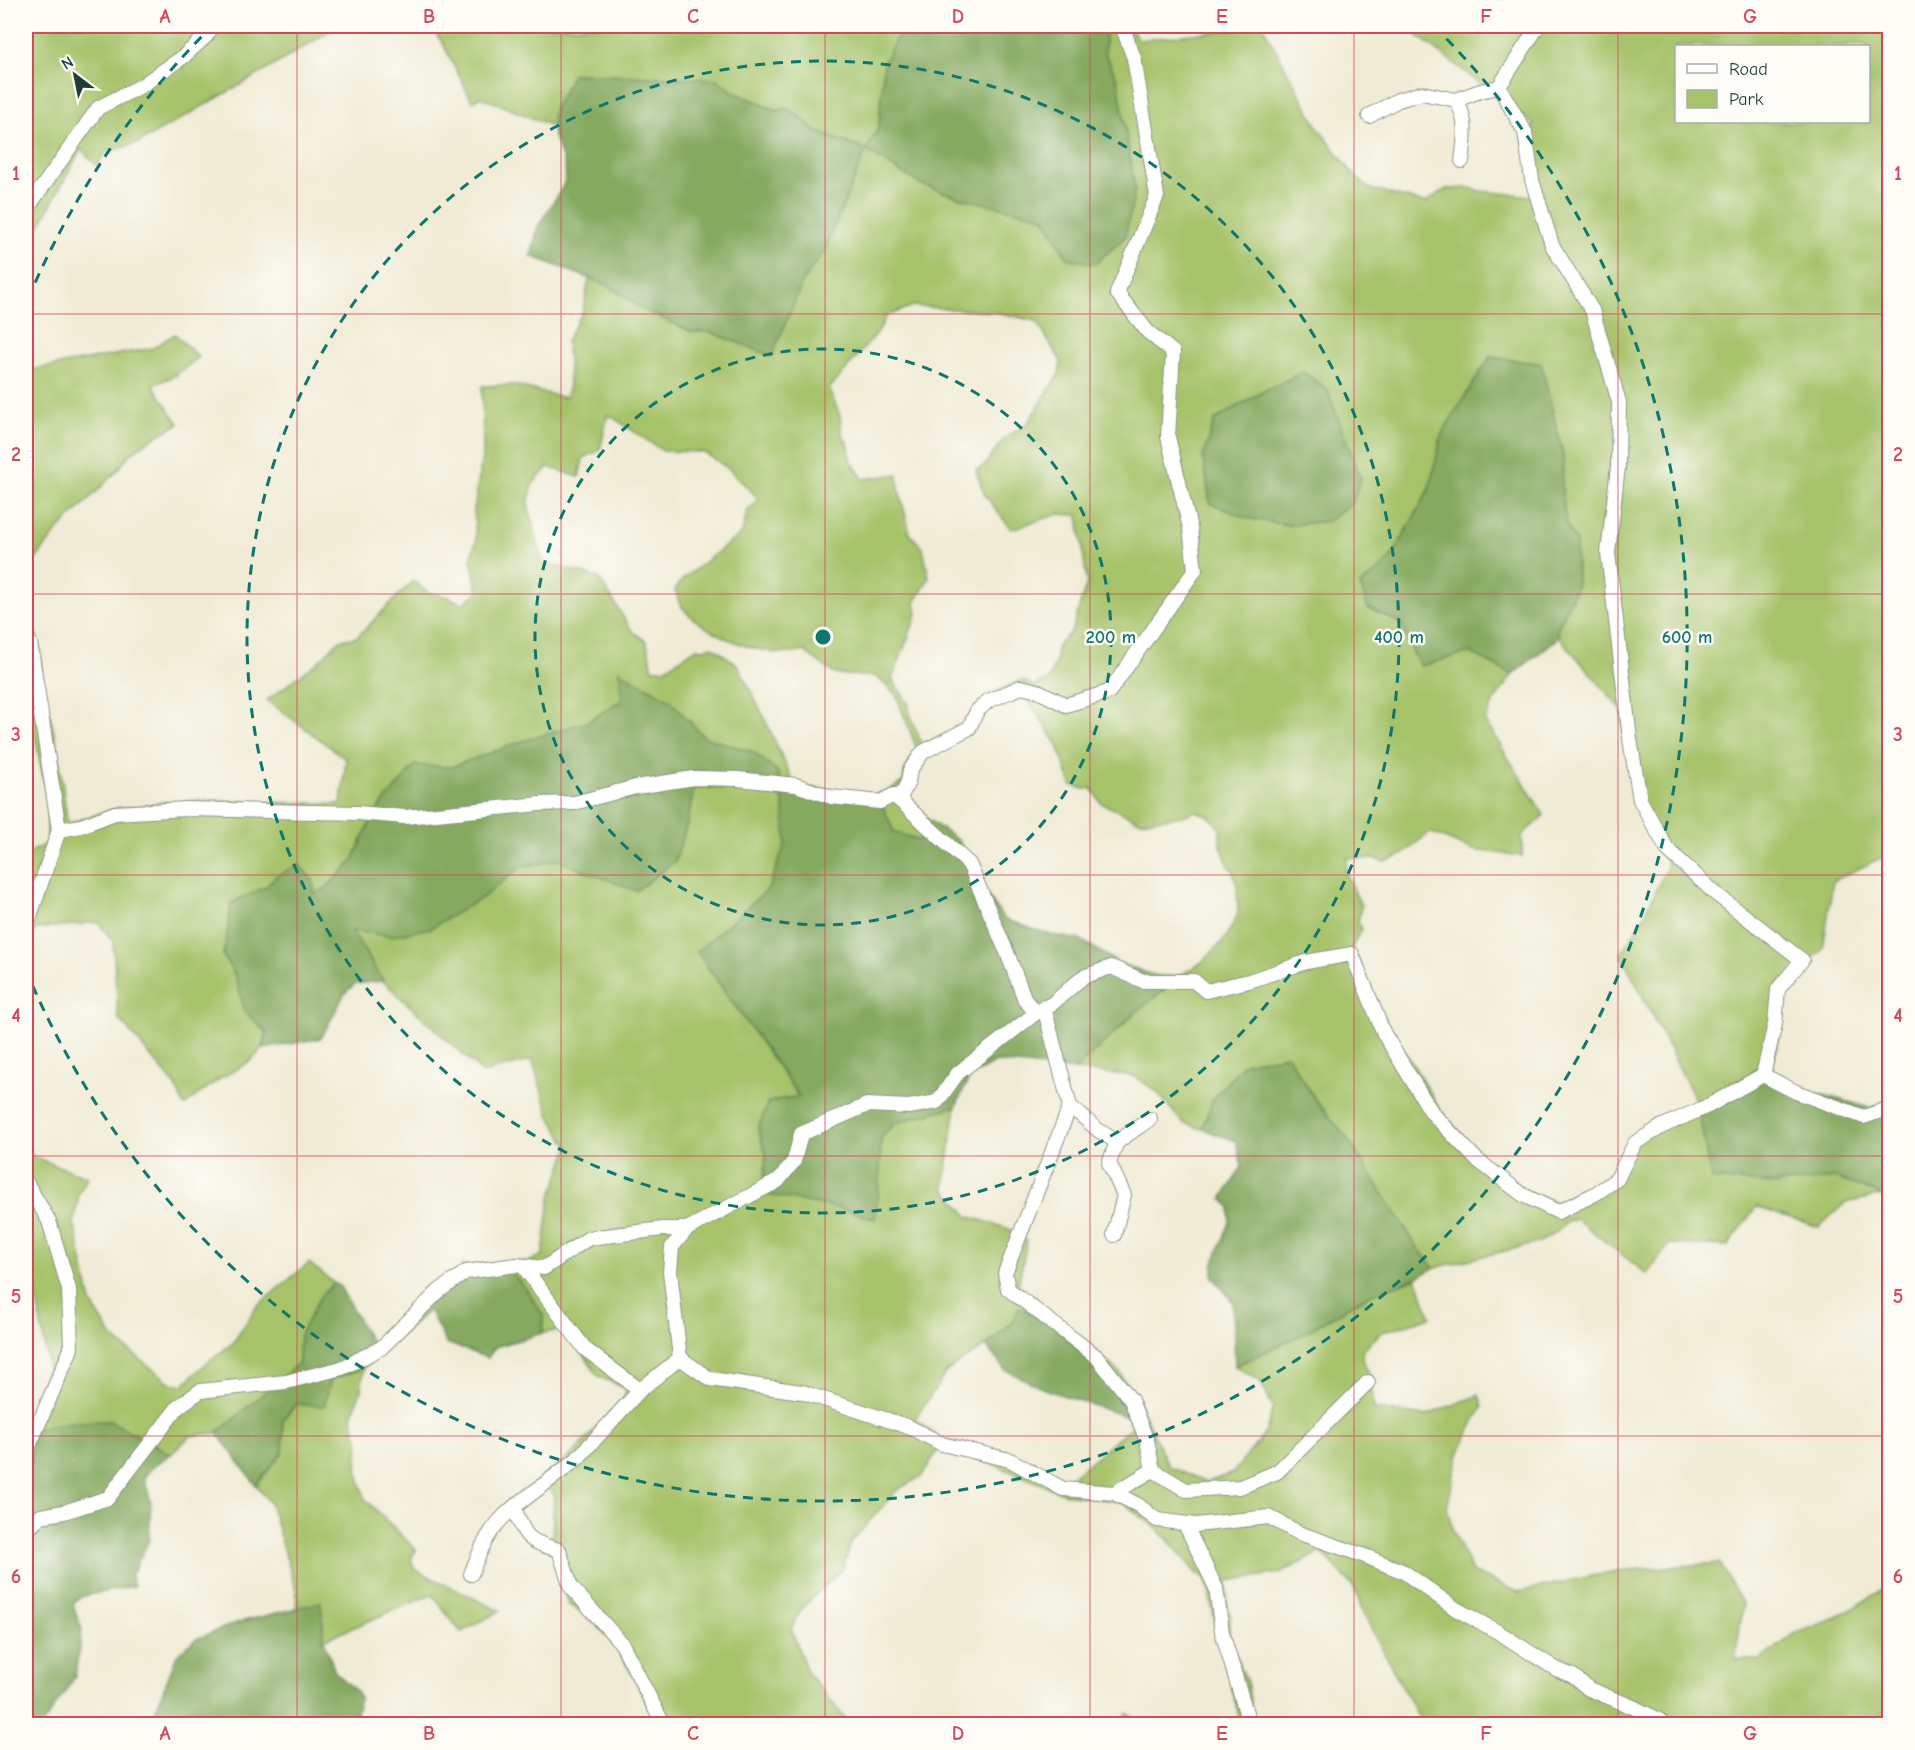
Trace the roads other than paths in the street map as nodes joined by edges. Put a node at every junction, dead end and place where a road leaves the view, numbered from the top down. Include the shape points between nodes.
1 (213, 26) edge
2 (1122, 26) edge
3 (1538, 26) edge
4 (1499, 87) junction
5 (1456, 100) junction
6 (1369, 116) dead end
7 (1462, 161) dead end
8 (26, 210) edge
9 (26, 633) edge
10 (899, 800) junction
11 (59, 830) junction
12 (26, 928) edge
13 (1040, 1010) junction
14 (1763, 1074) junction
15 (1070, 1106) junction
16 (1890, 1108) edge
17 (1150, 1119) dead end
18 (1117, 1142) junction
19 (26, 1182) edge
20 (687, 1229) junction
21 (1114, 1235) dead end
22 (523, 1266) junction
23 (680, 1358) junction
24 (1368, 1382) dead end
25 (640, 1390) junction
26 (26, 1465) edge
27 (1153, 1470) junction
28 (1114, 1493) junction
29 (514, 1507) junction
30 (1185, 1524) junction
31 (26, 1529) edge
32 (471, 1574) dead end
33 (663, 1725) edge
34 (1248, 1725) edge
35 (1663, 1725) edge

1 - 8 street via 183,57 141,86 98,108
2 - 10 street via 1134,58 1157,196 1117,293 1148,332 1173,351 1168,437 1190,528 1195,570 1109,692 1066,705 1021,687 988,701 977,711 969,728 922,752 910,770
3 - 4 street
4 - 5 street
4 - 14 street via 1525,132 1532,180 1552,245 1592,310 1618,402 1618,467 1608,553 1640,800 1667,849 1716,894 1802,960 1778,989 1775,1024
5 - 6 street via 1422,93 1398,100
5 - 7 street via 1465,125
9 - 11 street
10 - 11 street via 894,795 880,802 831,797 796,785 694,778 636,787 574,803 459,813 405,817 186,809 115,813
10 - 13 street via 969,864 1025,1000
11 - 12 street
13 - 14 street via 1083,977 1111,967 1143,981 1194,981 1206,991 1306,962 1352,954 1384,1034 1432,1113 1476,1160 1523,1195 1558,1212 1617,1179 1635,1143
13 - 15 street
13 - 20 street via 958,1074 937,1102 909,1107 867,1105 801,1134 794,1161 778,1181
14 - 16 street via 1796,1092 1864,1117
15 - 18 street
15 - 27 street via 1005,1273 1008,1289 1098,1357 1131,1400
17 - 18 street
18 - 21 street via 1109,1163 1124,1195
19 - 26 street via 49,1221 69,1289 71,1349 29,1446
20 - 22 street via 589,1238 544,1268
20 - 23 street via 672,1248 670,1272
22 - 25 street via 585,1349
22 - 31 street via 466,1272 439,1291 381,1348 342,1368 286,1382 200,1391 178,1407 108,1498 41,1516
23 - 25 street
23 - 28 street via 710,1379 802,1392 909,1426 942,1444 1010,1460 1063,1489
24 - 27 street via 1277,1472 1240,1487 1186,1490
25 - 29 street via 576,1460
27 - 28 street
28 - 30 street via 1158,1520
29 - 32 street via 497,1521
29 - 33 street via 523,1533 537,1544 559,1550 571,1587 622,1644
30 - 34 street via 1216,1588 1222,1632
30 - 35 street via 1269,1517 1299,1533 1404,1572 1456,1609 1589,1689 1633,1707

